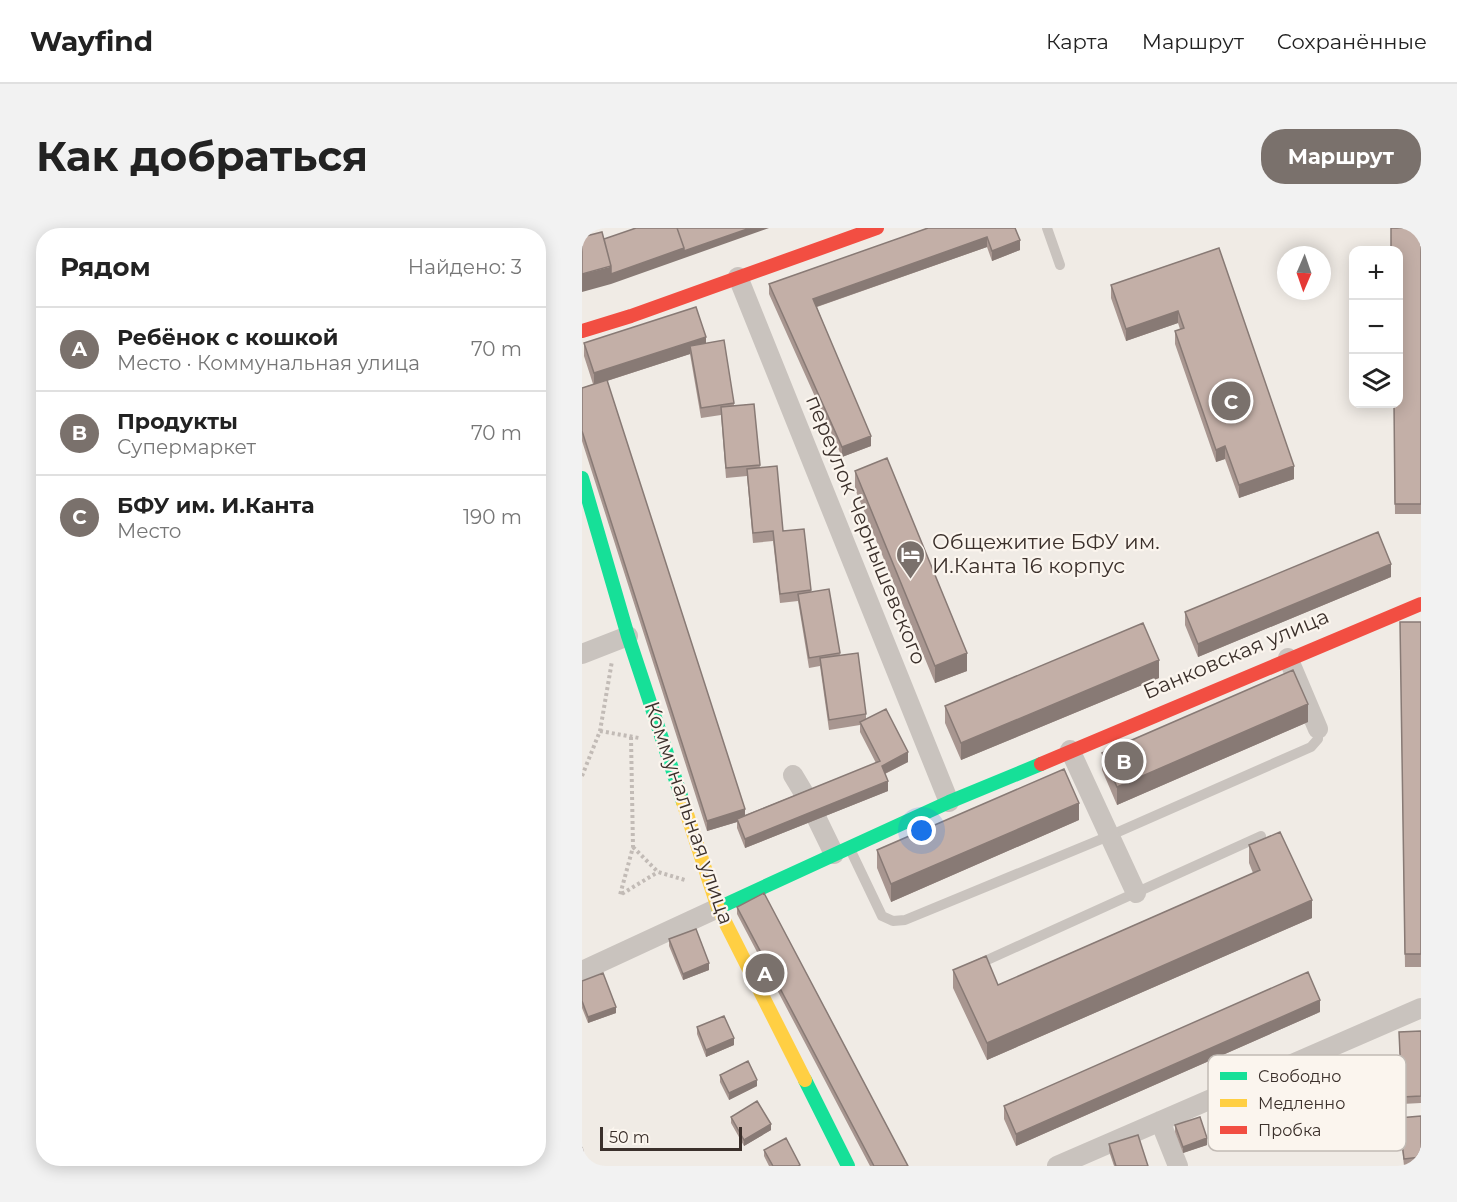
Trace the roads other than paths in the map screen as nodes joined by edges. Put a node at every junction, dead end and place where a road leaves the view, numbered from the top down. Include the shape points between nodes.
1 (877, 228) edge
2 (1047, 228) edge
3 (1060, 265) dead end
4 (738, 277) junction
5 (631, 316) junction
6 (582, 331) edge
7 (640, 338) edge
8 (582, 478) edge
9 (1421, 604) edge
10 (622, 638) junction
11 (582, 654) edge
12 (1288, 658) junction
13 (1318, 729) joint
14 (1070, 750) junction
15 (793, 775) dead end
16 (808, 800) edge
17 (949, 802) junction
18 (817, 819) edge
19 (1109, 836) junction
20 (1261, 836) dead end
21 (842, 850) junction
22 (1137, 893) junction
23 (718, 908) junction
24 (968, 969) edge
25 (582, 971) edge
26 (1421, 1008) edge
27 (1312, 1055) edge
28 (1208, 1100) edge
29 (1160, 1121) junction
30 (848, 1166) edge
31 (1057, 1166) edge
32 (1178, 1166) edge

1 - 4 street
2 - 3 lane
4 - 5 street
4 - 17 street, переулок Чернышевского
5 - 6 street
5 - 7 street
8 - 10 street, Коммунальная улица
9 - 12 street, Банковская улица
10 - 11 street
10 - 23 street, Коммунальная улица
12 - 13 street
12 - 14 street, Банковская улица
13 - 19 lane via 1318,739 1311,747
14 - 17 street, Банковская улица
14 - 19 street
15 - 16 street
17 - 21 street, Банковская улица
18 - 21 street
19 - 21 lane via 905,920 893,921 882,916
19 - 22 street
20 - 22 lane
21 - 23 street, Банковская улица
22 - 24 lane
23 - 25 street, Банковская улица
23 - 30 street, Коммунальная улица
26 - 27 street
28 - 29 street
29 - 31 street
29 - 32 street

